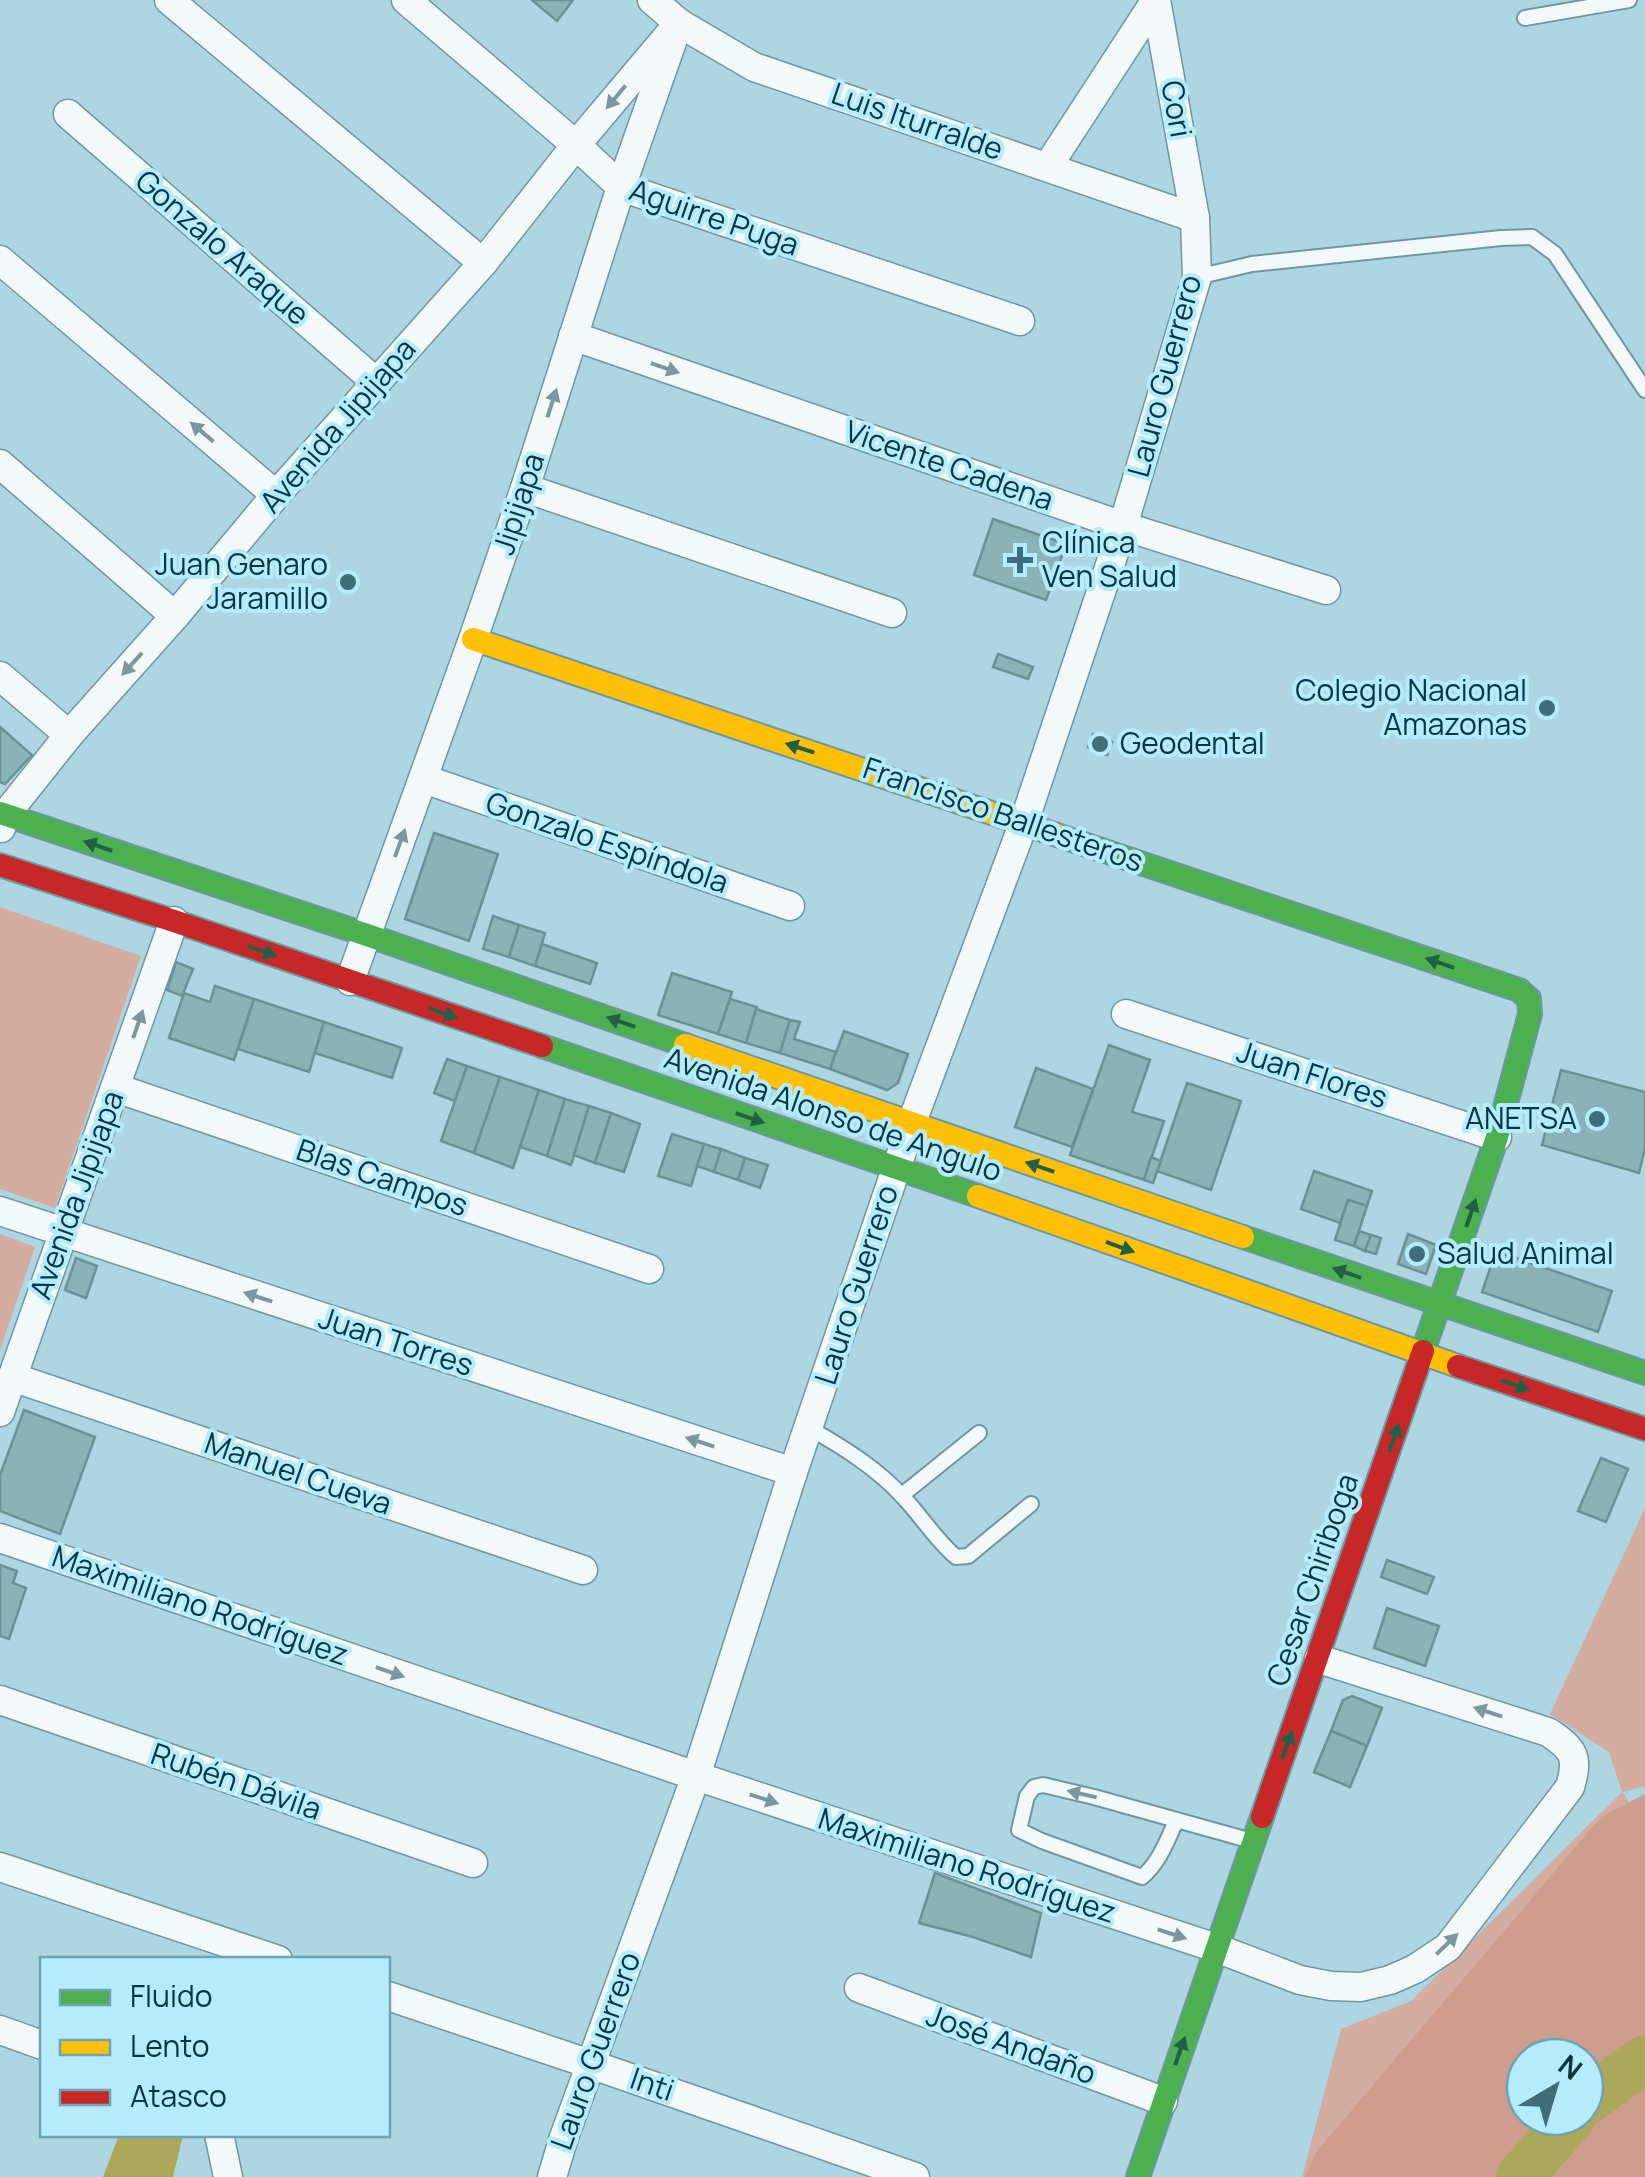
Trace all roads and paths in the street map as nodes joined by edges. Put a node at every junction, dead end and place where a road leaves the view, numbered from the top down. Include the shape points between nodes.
1 (169, 0) edge
2 (406, 0) edge
3 (652, 0) edge
4 (1156, 0) edge
5 (1629, 0) edge
6 (1526, 18) dead end
7 (679, 23) junction
8 (68, 114) dead end
9 (576, 145) junction
10 (1048, 166) junction
11 (620, 188) junction
12 (1195, 218) junction
13 (0, 260) edge
14 (483, 263) junction
15 (1197, 276) junction
16 (1020, 321) dead end
17 (573, 336) junction
18 (376, 382) junction
19 (1645, 390) edge
20 (0, 464) edge
21 (525, 488) junction
22 (276, 494) junction
23 (1123, 526) junction
24 (1326, 590) dead end
25 (892, 612) dead end
26 (175, 616) junction
27 (474, 638) junction
28 (0, 676) edge
29 (69, 736) junction
30 (424, 779) junction
31 (2, 819) edge
32 (1024, 822) junction
33 (0, 865) edge
34 (790, 906) dead end
35 (174, 921) junction
36 (366, 934) junction
37 (350, 982) junction
38 (1529, 999) joint
39 (1126, 1014) dead end
40 (116, 1088) junction
41 (912, 1122) junction
42 (1497, 1137) junction
43 (896, 1168) junction
44 (0, 1211) edge
45 (64, 1233) junction
46 (648, 1269) dead end
47 (1440, 1305) junction
48 (1422, 1354) junction
49 (1645, 1373) edge
50 (12, 1377) junction
51 (0, 1412) edge
52 (810, 1428) junction
53 (1645, 1429) edge
54 (979, 1434) dead end
55 (792, 1472) junction
56 (902, 1495) junction
57 (1031, 1504) dead end
58 (0, 1538) edge
59 (583, 1570) dead end
60 (1318, 1658) junction
61 (0, 1700) edge
62 (696, 1776) junction
63 (1176, 1821) junction
64 (1253, 1841) junction
65 (473, 1863) dead end
66 (0, 1867) edge
67 (1216, 1948) junction
68 (269, 1957) edge
69 (860, 1988) dead end
70 (390, 1997) edge
71 (0, 2030) edge
72 (40, 2043) edge
73 (590, 2064) junction
74 (1163, 2101) junction
75 (220, 2137) edge
76 (228, 2177) edge
77 (552, 2177) edge
78 (915, 2177) edge
79 (1138, 2177) edge

1 - 14 street
2 - 9 street, Aguirre Puga
3 - 7 street, Luis Iturralde
4 - 10 street, Cori
4 - 12 street, Cori
5 - 6 lane
7 -> 9 street, Avenida Jipijapa
7 - 10 street, Luis Iturralde via 754,67
7 - 11 street, Jipijapa
8 - 18 street, Gonzalo Araque
9 - 11 street, Aguirre Puga
9 - 14 street, Avenida Jipijapa
10 - 12 street, Luis Iturralde
11 - 16 street, Aguirre Puga
11 - 17 street, Jipijapa
12 - 15 street, Lauro Guerrero
22 -> 13 street
14 - 18 street, Avenida Jipijapa
15 - 19 lane via 1252,264 1532,237 1555,254
15 - 23 street, Lauro Guerrero
21 -> 17 street, Jipijapa
17 -> 23 street, Vicente Cadena
18 - 22 street, Avenida Jipijapa
20 - 26 street
21 - 25 street
21 - 27 street, Jipijapa
22 - 26 street, Avenida Jipijapa
23 - 24 street, Vicente Cadena
23 - 32 street, Lauro Guerrero
26 -> 29 street, Avenida Jipijapa
27 - 30 street, Jipijapa
32 -> 27 main road, Francisco Ballesteros
28 - 29 street
29 - 31 street, Avenida Jipijapa
30 - 34 street, Gonzalo Espíndola
36 -> 30 street, Jipijapa
36 -> 31 main road, Avenida Alonso de Angulo
38 -> 32 main road, Francisco Ballesteros via 1519,990
32 - 41 street, Lauro Guerrero
33 - 35 main road, Avenida Alonso de Angulo
35 -> 37 main road, Avenida Alonso de Angulo
40 -> 35 street, Avenida Jipijapa
36 - 37 street, Jipijapa
41 -> 36 main road, Avenida Alonso de Angulo
37 -> 43 main road, Avenida Alonso de Angulo
38 - 42 main road, Cesar Chiriboga
39 - 42 street, Juan Flores
40 - 45 street, Avenida Jipijapa
40 - 46 street, Blas Campos
41 - 43 street, Lauro Guerrero
47 -> 41 main road, Avenida Alonso de Angulo
47 -> 42 main road, Cesar Chiriboga
43 -> 48 main road, Avenida Alonso de Angulo
43 - 52 street, Lauro Guerrero
44 - 45 street, Juan Torres
45 - 50 street, Avenida Jipijapa
55 -> 45 street, Juan Torres
47 - 48 main road, Cesar Chiriboga
47 - 49 main road, Avenida Alonso de Angulo
48 -> 53 main road, Avenida Alonso de Angulo
60 -> 48 main road, Cesar Chiriboga
50 - 51 street, Avenida Jipijapa
50 - 59 street, Manuel Cueva
52 - 55 street, Lauro Guerrero
52 - 56 lane
54 - 56 lane
55 - 62 street, Lauro Guerrero
56 - 57 lane via 956,1556 968,1556
58 -> 62 street, Maximiliano Rodríguez
64 -> 60 main road, Cesar Chiriboga
67 -> 60 street, Maximiliano Rodríguez via 1331,1986 1361,1987 1415,1970 1448,1947 1570,1787 1574,1754 1548,1732
61 - 65 street, Rubén Dávila
62 -> 67 street, Maximiliano Rodríguez
62 - 73 street, Lauro Guerrero
63 -> 63 lane via 1043,1785 1026,1796 1020,1830 1142,1877
63 - 64 lane
64 - 67 main road, Cesar Chiriboga
66 - 68 street
74 -> 67 main road, Cesar Chiriboga
69 - 74 street, José Andaño
70 - 73 street, Inti
71 - 72 street
73 - 77 street, Lauro Guerrero
73 - 78 street, Inti
74 - 79 main road, Cesar Chiriboga
75 - 76 street

